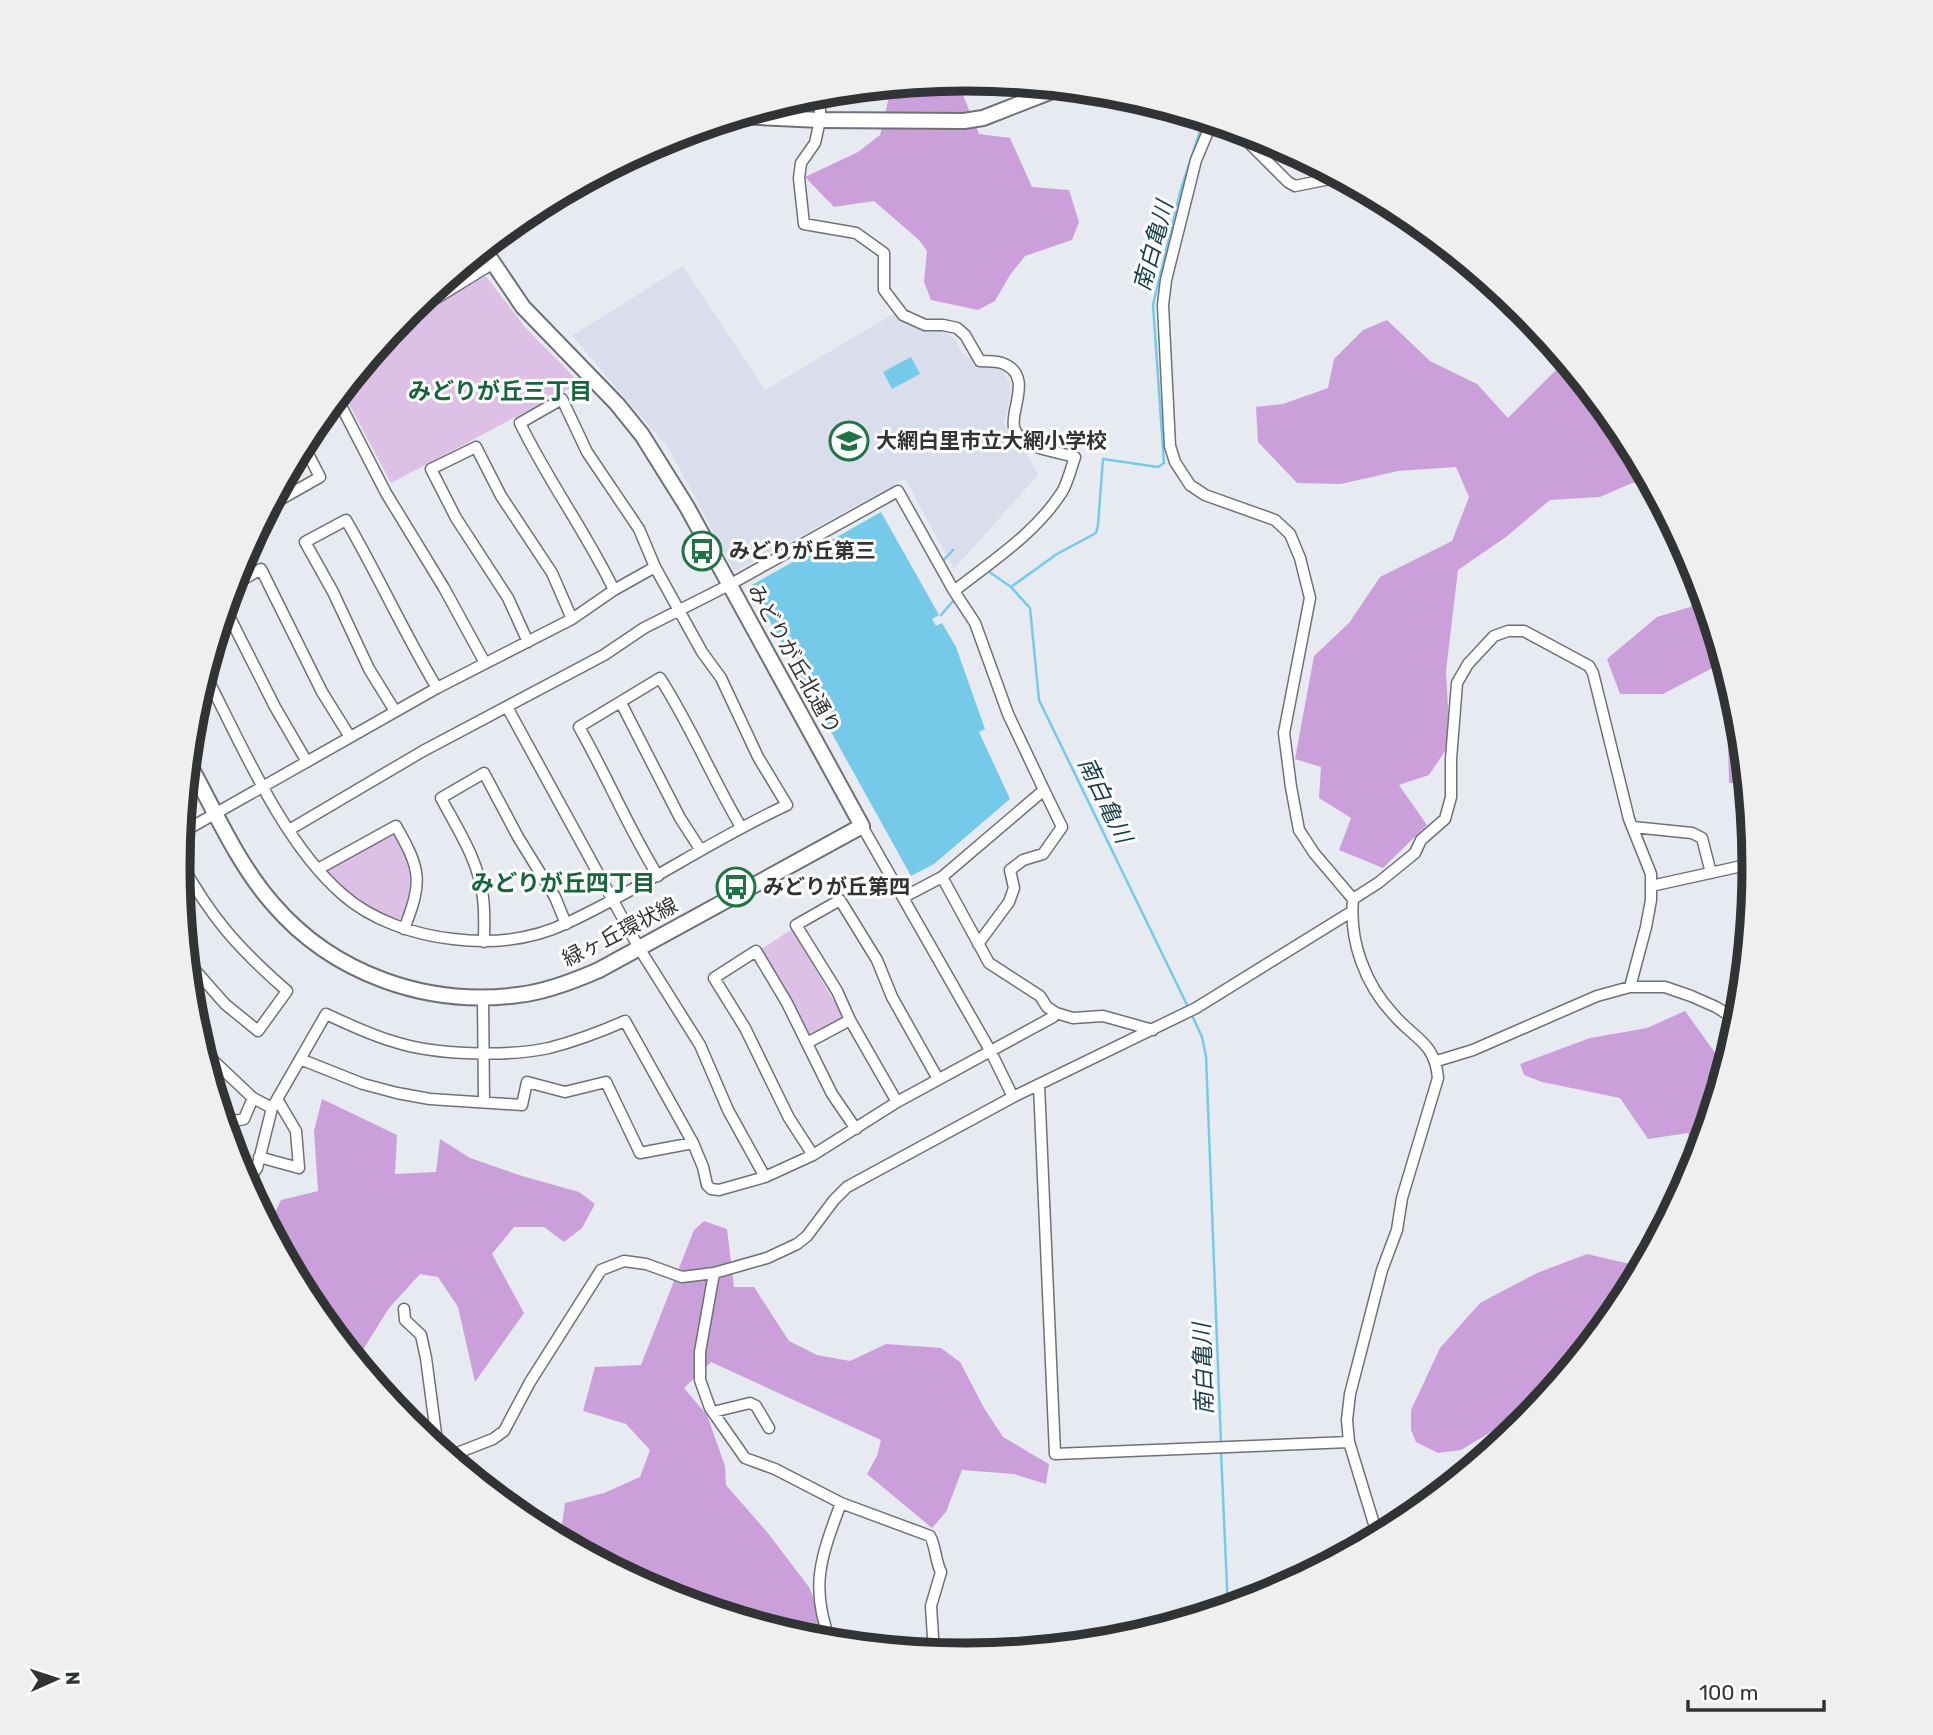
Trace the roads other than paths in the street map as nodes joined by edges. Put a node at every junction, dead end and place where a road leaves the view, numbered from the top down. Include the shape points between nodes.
1 (1041, 95) edge
2 (818, 106) edge
3 (765, 117) edge
4 (820, 120) junction
5 (1209, 130) edge
6 (1251, 145) edge
7 (1326, 180) edge
8 (488, 256) edge
9 (492, 264) junction
10 (445, 293) edge
11 (342, 407) edge
12 (309, 455) edge
13 (284, 497) edge
14 (655, 567) junction
15 (246, 578) edge
16 (729, 585) junction
17 (614, 590) junction
18 (954, 591) junction
19 (678, 609) junction
20 (231, 619) edge
21 (572, 619) junction
22 (528, 642) junction
23 (485, 663) junction
24 (212, 687) edge
25 (437, 688) junction
26 (621, 703) junction
27 (507, 707) junction
28 (395, 711) junction
29 (350, 737) junction
30 (307, 762) junction
31 (196, 776) edge
32 (263, 785) junction
33 (1044, 790) junction
34 (216, 812) junction
35 (862, 826) junction
36 (192, 827) edge
37 (741, 827) junction
38 (1633, 827) junction
39 (289, 830) junction
40 (700, 849) junction
41 (1743, 866) edge
42 (318, 869) junction
43 (1711, 873) junction
44 (658, 876) junction
45 (942, 877) junction
46 (190, 879) edge
47 (1651, 887) junction
48 (904, 897) junction
49 (1353, 899) junction
50 (612, 900) junction
51 (1351, 912) junction
52 (566, 924) junction
53 (404, 929) junction
54 (484, 942) junction
55 (978, 944) junction
56 (639, 948) junction
57 (198, 973) edge
58 (1630, 987) junction
59 (483, 998) junction
60 (1056, 1013) junction
61 (1729, 1015) edge
62 (850, 1020) junction
63 (1153, 1030) junction
64 (807, 1043) junction
65 (991, 1052) junction
66 (484, 1053) junction
67 (300, 1059) junction
68 (1437, 1061) junction
69 (215, 1062) edge
70 (938, 1079) junction
71 (1039, 1085) junction
72 (1013, 1097) junction
73 (253, 1098) junction
74 (484, 1101) junction
75 (897, 1102) junction
76 (274, 1104) junction
77 (232, 1119) edge
78 (856, 1129) junction
79 (693, 1143) junction
80 (813, 1155) junction
81 (259, 1157) junction
82 (252, 1172) edge
83 (765, 1177) junction
84 (714, 1273) junction
85 (404, 1309) dead end
86 (713, 1412) junction
87 (769, 1428) dead end
88 (436, 1434) edge
89 (1349, 1442) junction
90 (457, 1453) edge
91 (841, 1503) junction
92 (1375, 1527) edge
93 (827, 1631) edge
94 (933, 1643) edge

1 - 4 street via 964,121
2 - 4 street
3 - 4 street
4 - 18 street via 815,143 801,163 804,223 856,233 884,253 884,290 903,315 925,326 957,328 980,361 1009,368 1019,385 1014,429 1026,443 1076,457 1063,490 1047,512 1024,537
5 - 49 street via 1196,160 1166,280 1163,305 1170,446 1190,485 1205,495 1275,520 1290,534 1300,558 1310,598 1284,733 1297,819 1314,853
6 - 7 street via 1296,186
8 - 9 street, みどりが丘北通り
9 - 10 street
9 - 16 street, みどりが丘北通り via 523,307 642,435
11 - 23 street
12 - 13 street via 320,477
14 - 17 street
14 - 17 street via 639,529 587,452 562,399 520,423
14 - 19 street
15 - 29 street via 261,569 322,692
16 - 18 street via 898,491
16 - 19 street
16 - 35 street, みどりが丘北通り
17 - 21 street
18 - 33 street via 975,623 1008,714
19 - 27 street
19 - 37 street via 721,678 758,757 787,805
20 - 30 street
21 - 22 street
21 - 22 street via 552,573 501,496 476,447 431,469 456,518 508,598
22 - 23 street
23 - 25 street
24 - 32 street
25 - 28 street
25 - 28 street via 346,520 305,542
26 - 37 street via 660,678
26 - 40 street
26 - 44 street via 579,727
27 - 39 street
27 - 50 street
28 - 29 street
29 - 30 street
30 - 32 street
31 - 34 street, 緑ヶ丘環状線
32 - 34 street
32 - 39 street
33 - 45 street
33 - 55 street via 1062,827 1043,854 1010,870 1014,888 1009,902
34 - 36 street
34 - 59 street, 緑ヶ丘環状線 via 272,904 329,953 391,984
35 - 48 street
35 - 56 street, 緑ヶ丘環状線
37 - 40 street
38 - 43 street via 1702,838
38 - 47 street via 1649,864
38 - 49 street via 1589,666 1524,631 1508,631 1493,636 1457,683 1451,797 1445,819 1421,840 1415,853
39 - 42 street
40 - 44 street
41 - 43 street
42 - 53 street via 342,894
42 - 53 street via 396,826 414,857 418,879
43 - 47 street
44 - 50 street
45 - 48 street
45 - 55 street
46 - 57 street via 221,927 287,990 258,1031
47 - 58 street
48 - 65 street
49 - 51 street
50 - 52 street
50 - 56 street
51 - 63 street
51 - 68 street via 1361,964 1374,992
52 - 54 street via 514,940
52 - 54 street via 484,773 441,798 478,873
53 - 54 street
55 - 60 street via 989,964 1040,996
56 - 59 street, 緑ヶ丘環状線 via 570,982 520,995
56 - 83 street via 700,1045 728,1110
58 - 61 street via 1665,987
58 - 68 street
59 - 66 street
60 - 63 street via 1073,1018 1103,1016
60 - 65 street
62 - 64 street
62 - 70 street via 796,925 840,900
62 - 75 street
63 - 71 street
64 - 78 street via 832,1094
64 - 80 street via 757,951 714,978
65 - 70 street
65 - 72 street
66 - 67 street via 398,1044 326,1013
66 - 74 street
66 - 79 street via 546,1048 625,1021
67 - 74 street via 397,1093
67 - 76 street
68 - 89 street via 1438,1078 1350,1394
69 - 73 street
70 - 75 street
71 - 72 street
71 - 89 street via 1055,1454
72 - 84 street via 847,1187 797,1244
73 - 76 street
73 - 77 street via 244,1119
74 - 79 street via 522,1105 527,1082 565,1092 606,1082 640,1153
75 - 78 street
76 - 81 street
76 - 81 street via 296,1130 299,1168
78 - 80 street
79 - 83 street via 711,1189
80 - 83 street
81 - 82 street
84 - 86 street via 700,1352 700,1380
84 - 90 street via 681,1277 646,1264 624,1262 601,1270 504,1431
85 - 88 street via 405,1320 421,1335
86 - 87 street via 750,1403
86 - 91 street via 745,1458
89 - 92 street
91 - 93 street via 820,1564 820,1610
91 - 94 street via 929,1536 941,1572 931,1606

